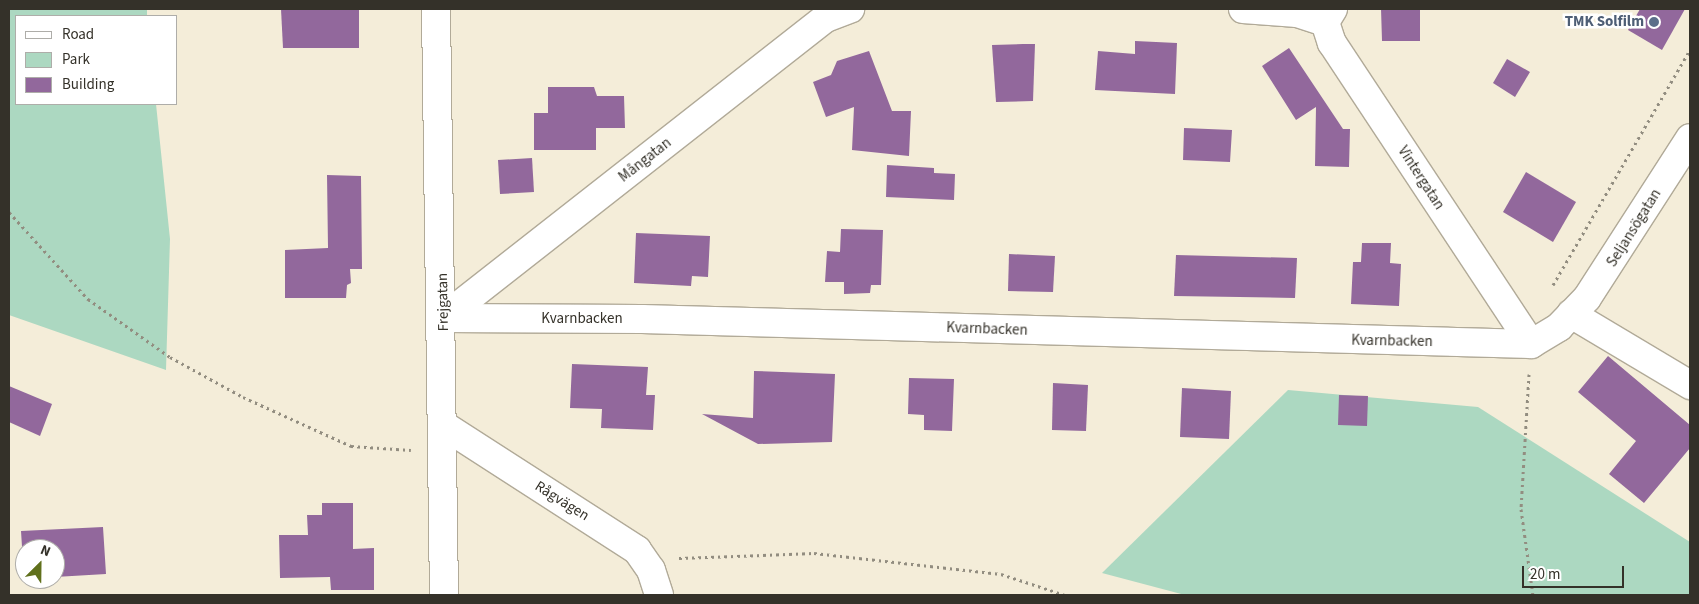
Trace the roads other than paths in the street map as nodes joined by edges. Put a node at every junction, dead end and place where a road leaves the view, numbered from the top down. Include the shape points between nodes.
1 (436, 9) edge
2 (850, 9) edge
3 (1242, 9) edge
4 (1329, 15) edge
5 (1690, 138) edge
6 (1572, 314) junction
7 (444, 318) junction
8 (1531, 344) junction
9 (1690, 385) edge
10 (443, 425) junction
11 (444, 595) edge
12 (659, 595) edge

1 - 7 street, Frejgatan
2 - 7 street, Mångatan via 826,18
3 - 4 street
4 - 8 street, Vintergatan via 1332,43
5 - 6 street, Seljansögatan via 1617,257
6 - 8 street, Seljansögatan
6 - 9 street
7 - 8 street, Kvarnbacken via 642,319
7 - 10 street, Frejgatan
10 - 11 street, Frejgatan
10 - 12 street, Rågvägen via 622,538 644,560

